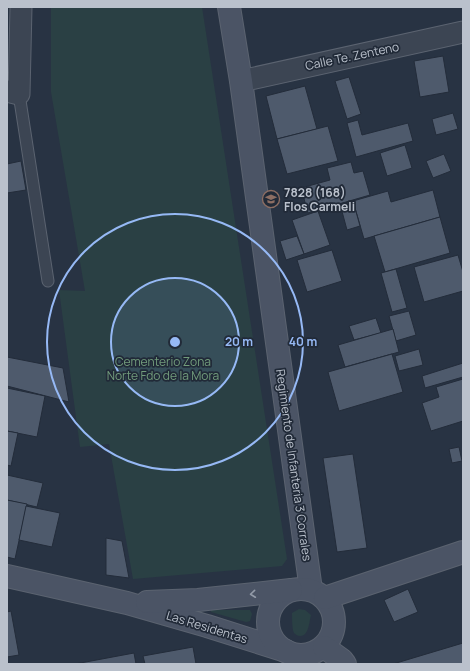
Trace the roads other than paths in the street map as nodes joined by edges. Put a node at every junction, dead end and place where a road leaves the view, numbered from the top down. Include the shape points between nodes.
1 (21, 7) edge
2 (229, 7) edge
3 (463, 35) edge
4 (241, 80) junction
5 (13, 92) edge
6 (48, 281) dead end
7 (463, 552) edge
8 (7, 576) edge
9 (309, 593) junction
10 (127, 603) junction
11 (324, 647) junction
12 (286, 651) junction
13 (345, 664) edge

1 - 5 street
2 - 4 main road, Regimiento de Infanteria 3 Corrales
3 - 4 street, Calle Te. Zenteno
4 - 9 main road, Regimiento de Infanteria 3 Corrales
5 - 6 lane
7 - 9 main road, Las Residentas
8 - 10 main road, Las Residentas
9 -> 10 main road, Las Residentas
9 - 11 main road via 332,607 335,617 331,638
9 - 12 main road via 281,595 269,614 271,636 277,645
10 - 12 main road, Las Residentas
11 - 12 main road via 306,655
11 - 13 main road

